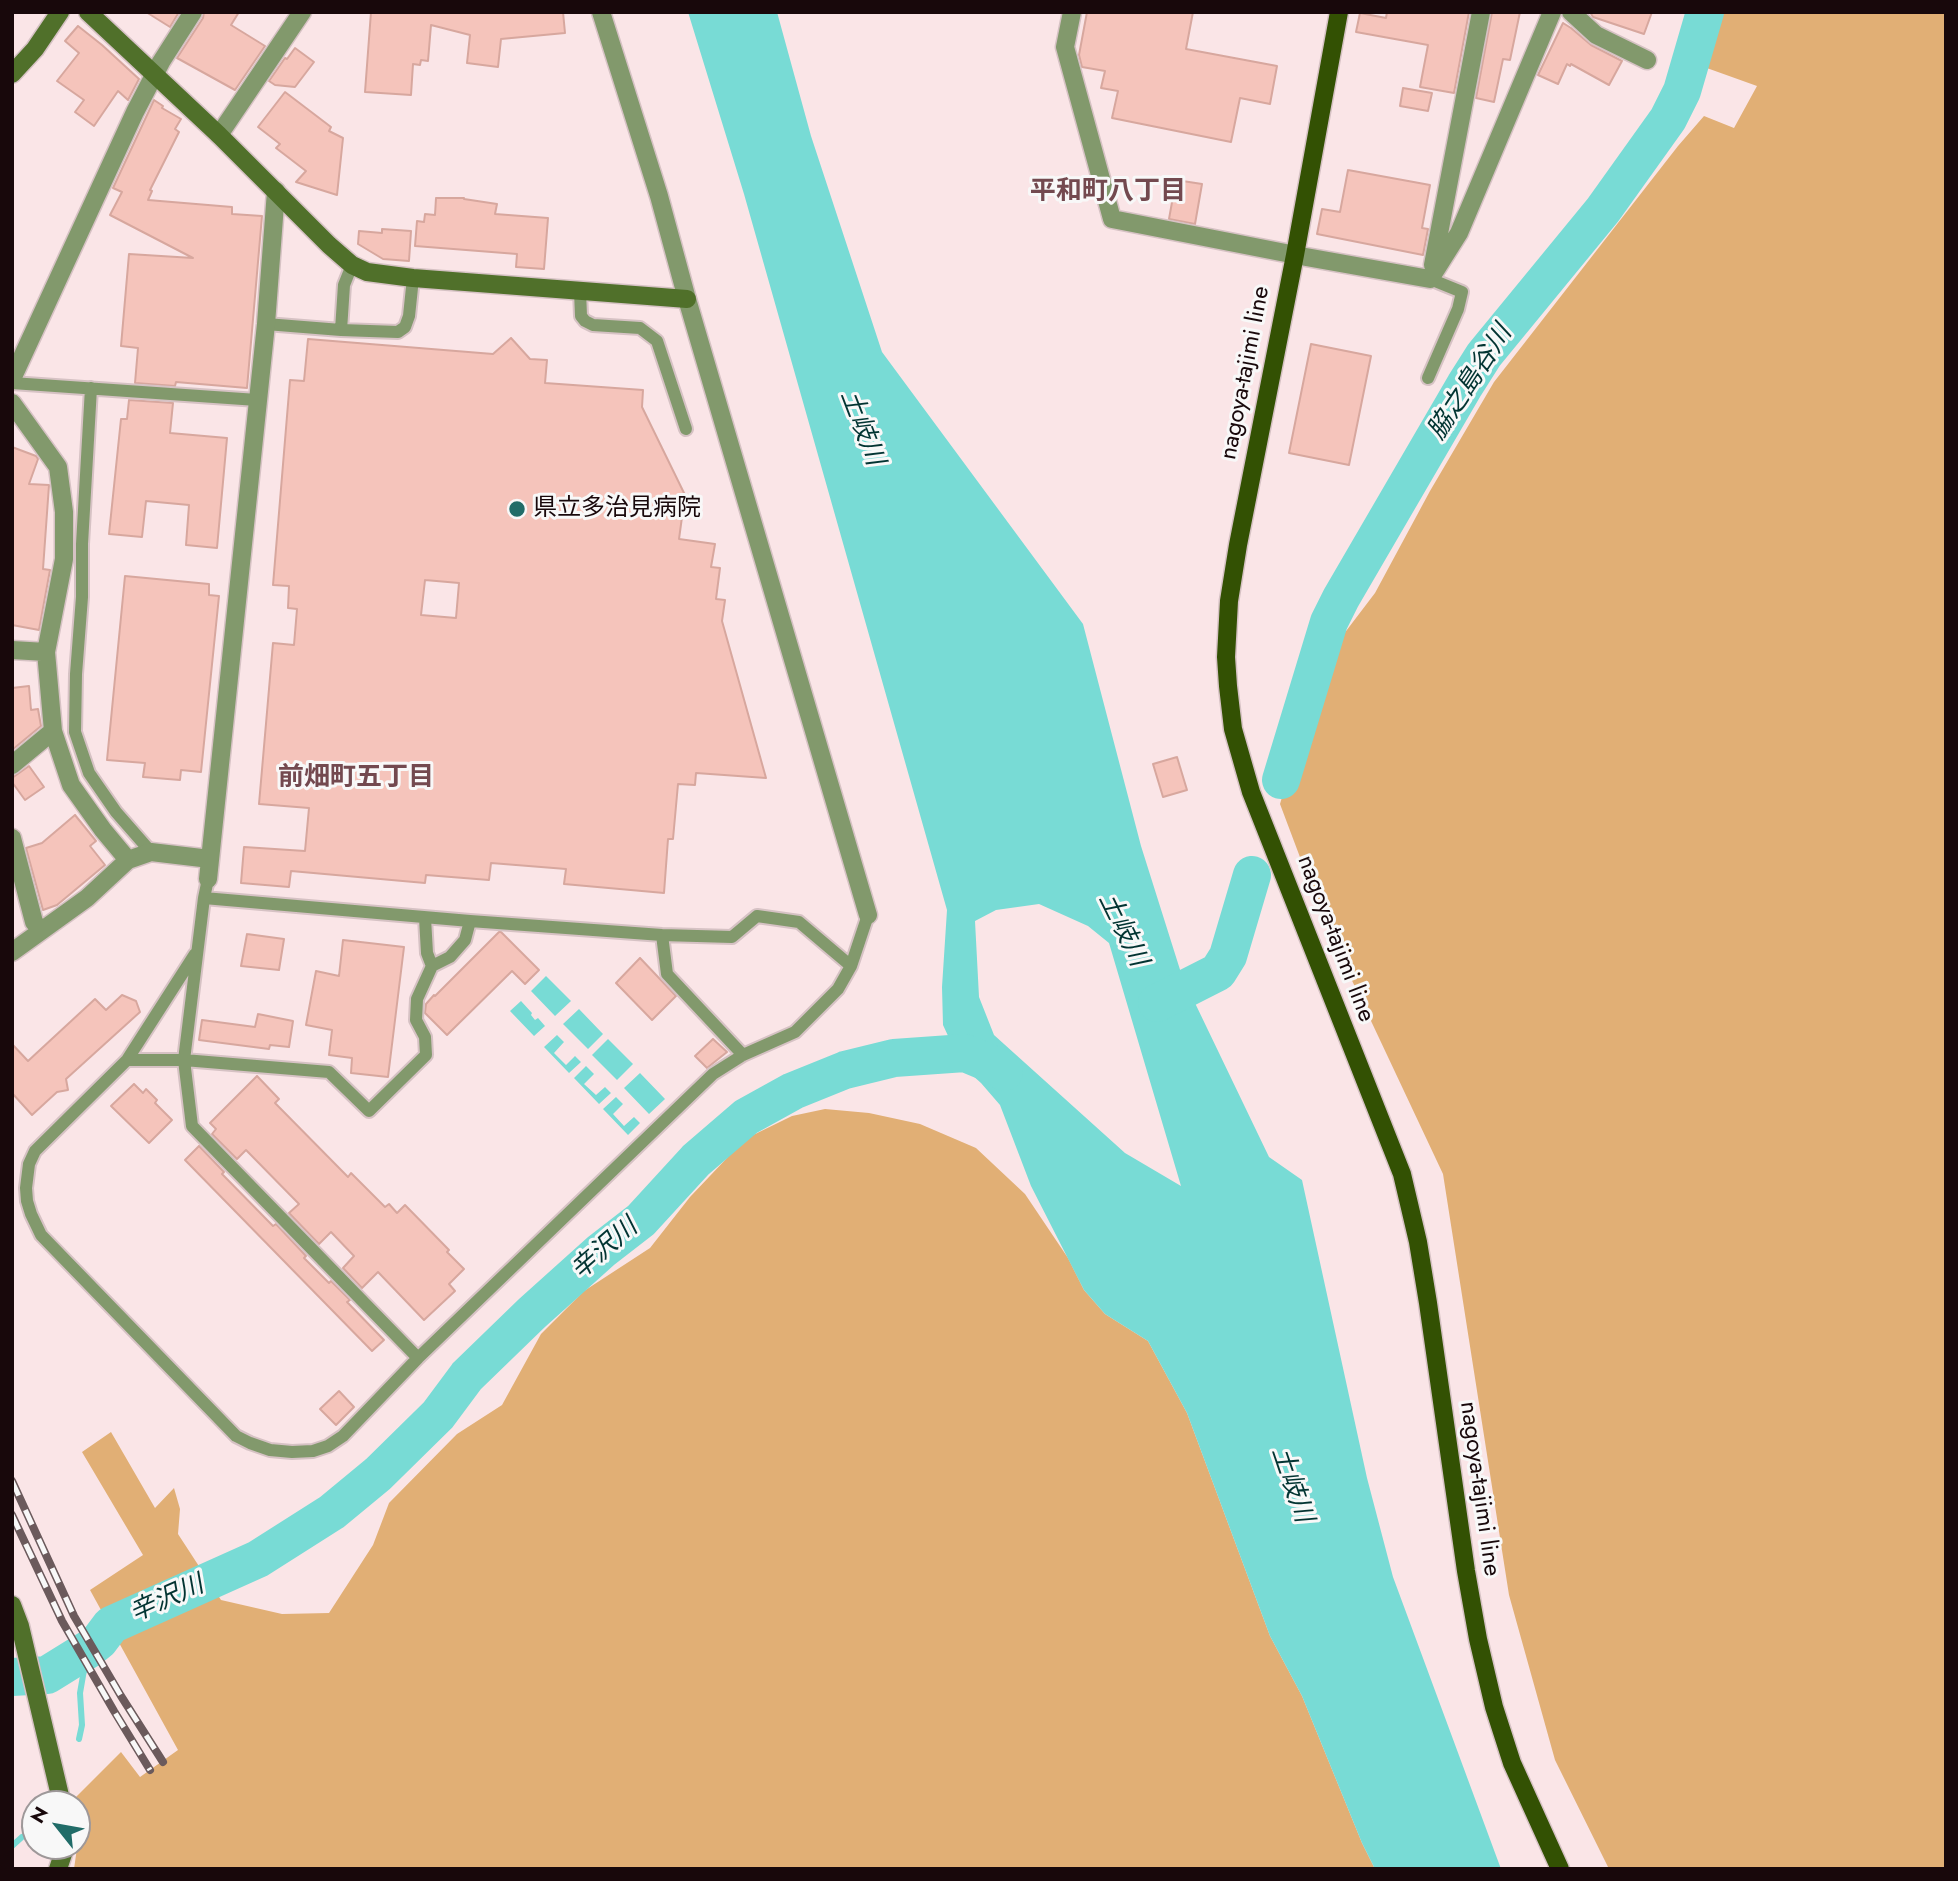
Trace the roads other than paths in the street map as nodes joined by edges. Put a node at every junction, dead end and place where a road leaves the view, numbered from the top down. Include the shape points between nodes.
1 (60, 12) edge
2 (88, 12) edge
3 (193, 12) edge
4 (302, 12) edge
5 (601, 12) edge
6 (1072, 12) edge
7 (1339, 12) edge
8 (1481, 12) edge
9 (1552, 12) edge
10 (1571, 12) edge
11 (1647, 60) dead end
12 (12, 74) edge
13 (155, 75) junction
14 (219, 135) junction
15 (276, 191) junction
16 (1295, 255) junction
17 (352, 265) junction
18 (413, 278) junction
19 (1430, 279) junction
20 (580, 291) junction
21 (687, 299) junction
22 (266, 324) junction
23 (341, 330) junction
24 (1428, 378) dead end
25 (12, 381) edge
26 (91, 388) junction
27 (257, 400) junction
28 (12, 403) edge
29 (686, 429) dead end
30 (12, 650) edge
31 (46, 652) junction
32 (53, 731) junction
33 (12, 765) edge
34 (12, 838) edge
35 (151, 852) junction
36 (210, 859) junction
37 (128, 860) junction
38 (208, 879) joint
39 (204, 898) junction
40 (868, 915) joint
41 (425, 918) junction
42 (470, 921) junction
43 (41, 931) junction
44 (662, 935) junction
45 (198, 950) junction
46 (12, 952) edge
47 (432, 966) junction
48 (850, 966) junction
49 (743, 1055) junction
50 (127, 1060) junction
51 (184, 1060) junction
52 (418, 1358) junction
53 (12, 1605) edge
54 (59, 1790) edge
55 (1560, 1869) edge

1 - 12 street
2 - 13 street
3 - 13 street
4 - 14 street
5 - 21 street
6 - 16 street via 1065,47 1112,219
7 - 16 main road, nagoya-tajimi line
8 - 19 street
9 - 19 street via 1459,233
10 - 11 street via 1596,36
13 - 14 street
13 - 25 street
14 - 15 street
15 - 17 street
15 - 22 street
16 - 19 street
16 - 55 main road, nagoya-tajimi line via 1229,601 1226,657 1233,729 1256,804 1402,1174 1429,1303 1478,1639 1513,1763
17 - 18 street via 367,272
17 - 23 lane via 344,285
18 - 20 street
18 - 23 lane via 405,327 398,332
19 - 24 lane via 1462,292
20 - 21 street
20 - 29 lane via 585,321 640,328 657,341
21 - 40 street
22 - 23 lane
22 - 27 street
25 - 26 lane
26 - 27 lane
26 - 35 lane via 75,732 89,773
27 - 36 street
28 - 31 street via 58,467 64,559
30 - 31 street
31 - 32 street
32 - 33 street
32 - 37 street via 71,785
34 - 43 street via 34,922
35 - 36 street
35 - 37 street
36 - 38 street
37 - 43 street via 87,898
38 - 39 lane
39 - 41 lane
39 - 45 lane
40 - 48 lane
41 - 42 lane
41 - 47 lane
42 - 44 lane
42 - 47 lane via 465,940 450,957
43 - 46 street
44 - 48 lane via 732,937 757,916 799,922
44 - 49 lane via 667,974
45 - 50 lane
45 - 51 lane
47 - 51 lane via 417,999 416,1020 425,1037 426,1055 369,1111 329,1072
48 - 49 lane via 838,989 794,1032
49 - 52 lane via 713,1074
50 - 51 lane
50 - 52 lane via 35,1151 27,1176 27,1201 41,1235 236,1436 270,1450 313,1451 328,1446
51 - 52 lane via 192,1126
53 - 54 street

